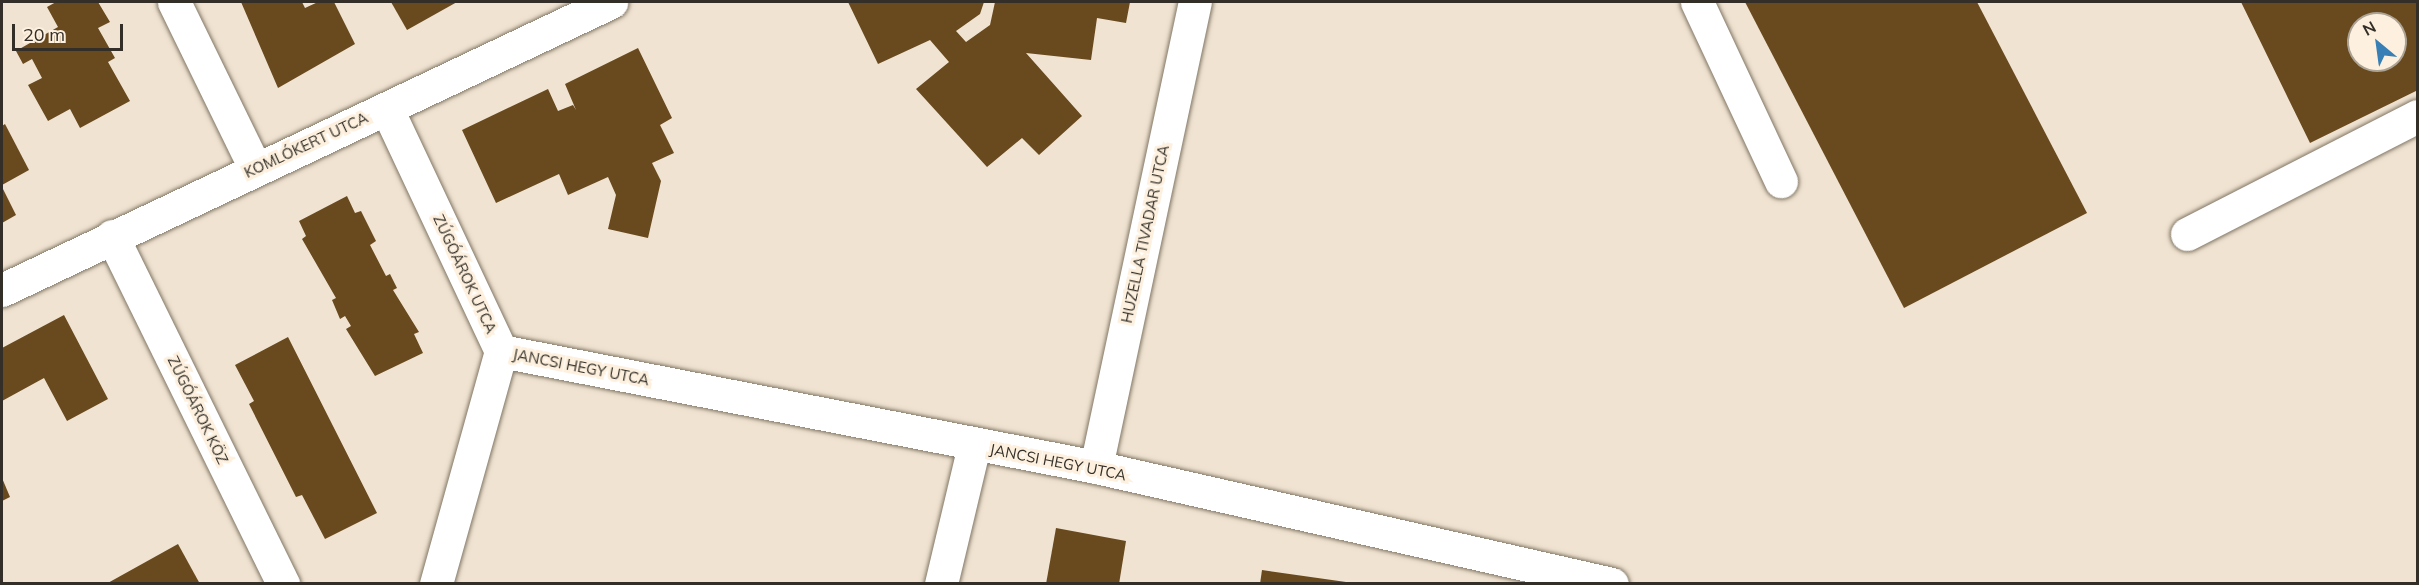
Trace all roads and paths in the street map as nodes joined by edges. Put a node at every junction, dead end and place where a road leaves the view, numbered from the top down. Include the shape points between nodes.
1 (174, 2) edge
2 (611, 2) edge
3 (1195, 2) edge
4 (1697, 2) edge
5 (387, 109) junction
6 (2418, 116) edge
7 (255, 168) junction
8 (1781, 181) dead end
9 (2187, 234) dead end
10 (112, 236) junction
11 (2, 290) edge
12 (501, 351) junction
13 (974, 446) junction
14 (1096, 467) junction
15 (1481, 570) edge
16 (283, 584) edge
17 (436, 584) edge
18 (941, 584) edge
19 (1612, 584) edge

1 - 7 street
2 - 5 street, KOMLÓKERT UTCA
3 - 14 street, HUZELLA TIVADAR UTCA
4 - 8 street
5 - 7 street, KOMLÓKERT UTCA
5 - 12 street, ZÚGÓÁROK UTCA
6 - 9 street
7 - 10 street, KOMLÓKERT UTCA
10 - 11 street, KOMLÓKERT UTCA
10 - 16 street, ZÚGÓÁROK KÖZ
12 - 13 street, JANCSI HEGY UTCA
12 - 17 street, ZÚGÓÁROK UTCA
13 - 14 street, JANCSI HEGY UTCA
13 - 18 street
14 - 15 street, JANCSI HEGY UTCA
15 - 19 street, JANCSI HEGY UTCA

